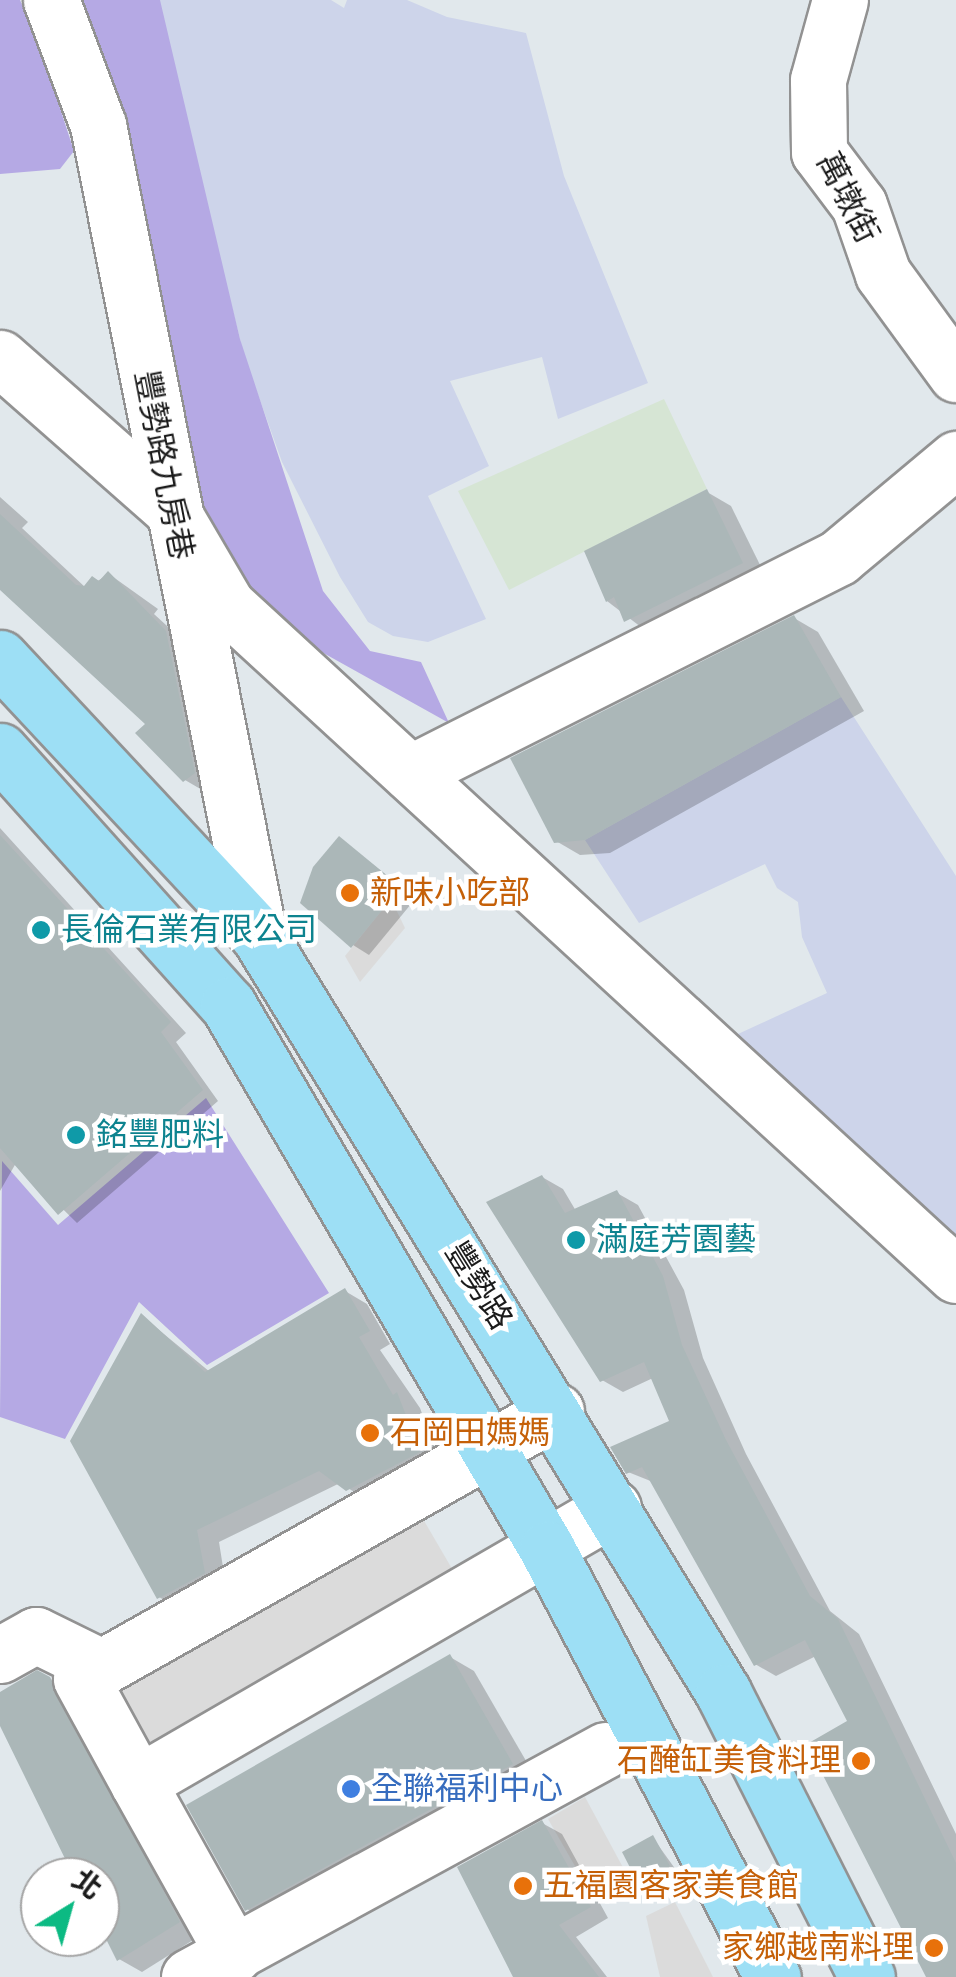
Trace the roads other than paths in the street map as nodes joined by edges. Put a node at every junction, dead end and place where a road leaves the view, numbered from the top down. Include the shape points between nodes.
1 (51, 0) edge
2 (840, 0) edge
3 (0, 358) edge
4 (956, 374) edge
5 (956, 459) edge
6 (171, 509) junction
7 (0, 658) edge
8 (0, 750) edge
9 (410, 773) junction
10 (259, 936) junction
11 (956, 1275) edge
12 (556, 1410) junction
13 (488, 1450) junction
14 (613, 1508) junction
15 (547, 1549) junction
16 (0, 1656) edge
17 (101, 1667) junction
18 (604, 1750) dead end
19 (138, 1783) junction
20 (232, 1965) edge
21 (773, 1977) edge
22 (867, 1977) edge

1 - 6 street, 豐勢路九房巷 via 98,125
2 - 4 street, 萬墩街 via 818,80 819,152 858,205 883,274
3 - 6 street
5 - 9 street via 839,558
6 - 9 street via 227,604
6 - 10 street, 豐勢路九房巷
7 - 10 main road, 豐勢路
8 - 13 main road via 228,1005
9 - 11 street
10 - 12 main road, 豐勢路
12 - 13 street
12 - 14 main road, 豐勢路
13 - 15 main road
13 - 17 street
14 - 15 street
14 - 22 main road, 豐勢路 via 724,1692
15 - 19 street
15 - 21 main road
16 - 17 street via 36,1635
17 - 19 street via 80,1679
18 - 20 street
19 - 20 street

